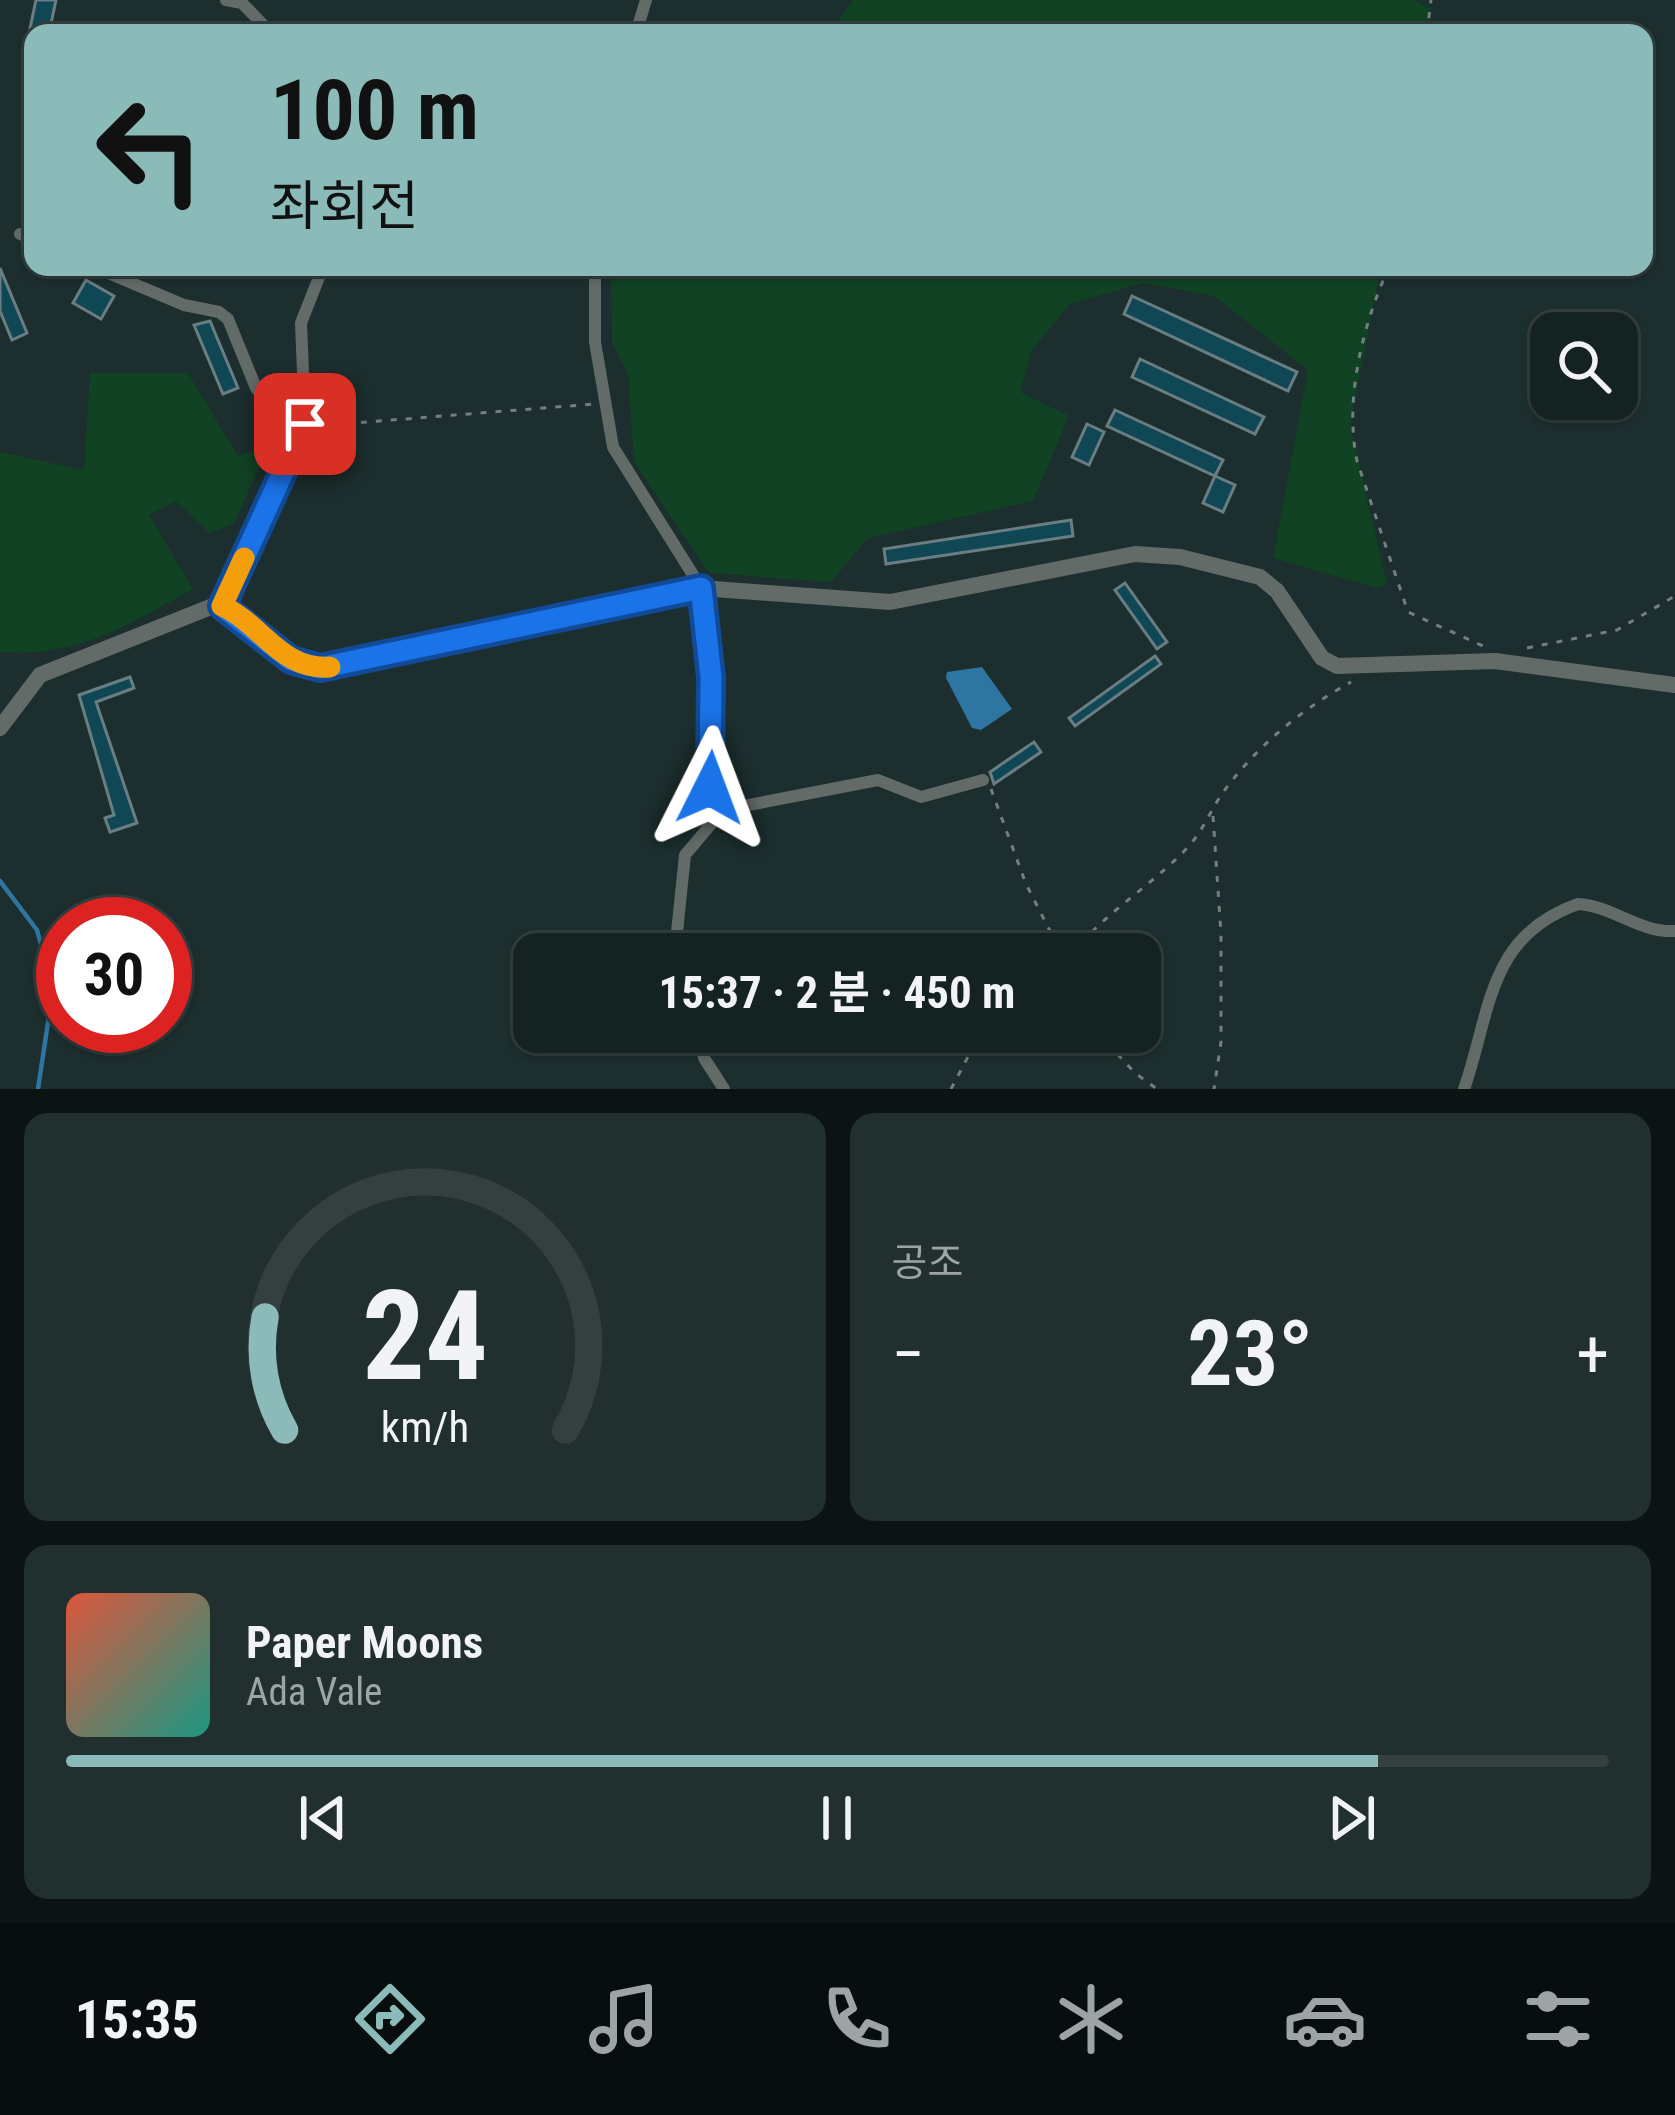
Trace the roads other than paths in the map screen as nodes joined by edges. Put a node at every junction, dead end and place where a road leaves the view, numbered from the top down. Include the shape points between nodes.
1 (226, 0) edge
2 (262, 24) edge
3 (115, 276) edge
4 (319, 276) edge
5 (595, 276) edge
6 (293, 448) junction
7 (701, 588) junction
8 (222, 606) junction
9 (1675, 685) edge
10 (0, 728) edge
11 (982, 780) road end
12 (715, 815) junction
13 (1675, 931) edge
14 (677, 933) edge
15 (703, 1053) edge
16 (724, 1089) edge
17 (1464, 1089) edge

1 - 2 street via 242,3
3 - 6 street via 228,319 256,388
4 - 6 street via 301,323 304,431
5 - 7 street via 596,342 620,463
6 - 8 street
7 - 8 street via 320,668 291,660
7 - 9 street via 890,602 1160,554 1260,577 1329,663 1503,662
7 - 12 street
8 - 10 street via 40,676
11 - 12 street via 921,797 868,782
12 - 14 street via 685,855
13 - 17 street via 1577,904 1533,931 1499,968
15 - 16 street

